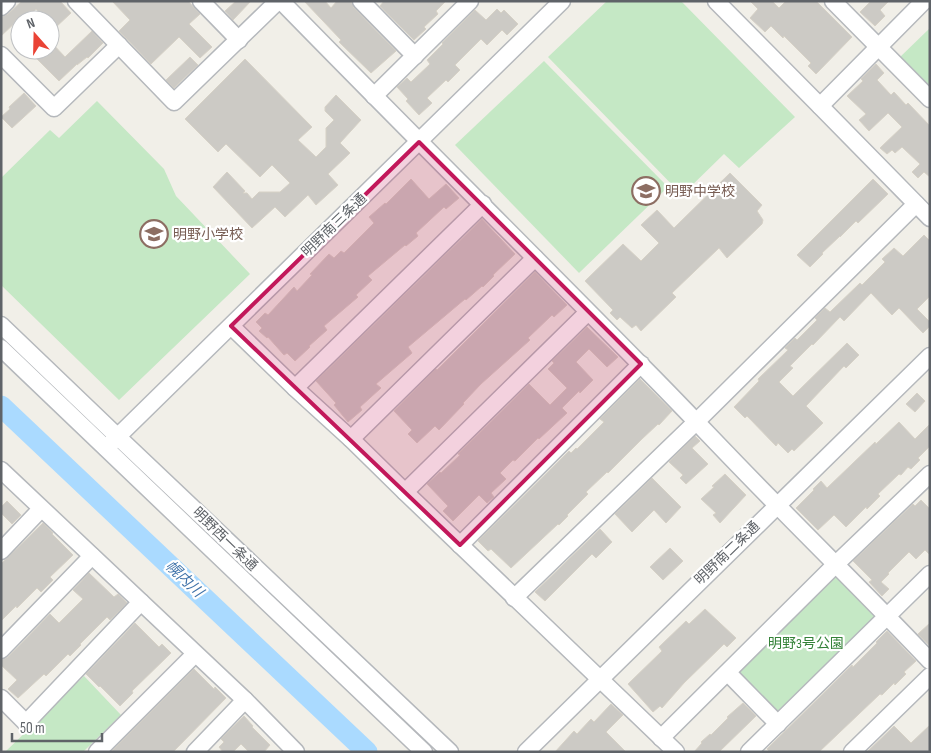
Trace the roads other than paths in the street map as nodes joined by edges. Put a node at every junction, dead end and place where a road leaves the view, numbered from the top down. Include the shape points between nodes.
1 (7, 1) edge
2 (76, 1) edge
3 (201, 1) edge
4 (280, 1) edge
5 (360, 1) edge
6 (470, 1) edge
7 (562, 1) edge
8 (716, 1) edge
9 (833, 1) edge
10 (924, 1) edge
11 (1, 7) edge
12 (239, 40) junction
13 (119, 45) junction
14 (878, 46) junction
15 (1, 55) edge
16 (415, 56) junction
17 (374, 96) junction
18 (930, 99) edge
19 (820, 106) junction
20 (419, 142) junction
21 (483, 204) junction
22 (916, 204) junction
23 (930, 218) edge
24 (535, 258) junction
25 (588, 312) junction
26 (1, 325) edge
27 (231, 326) junction
28 (1, 348) edge
29 (930, 356) edge
30 (641, 364) junction
31 (295, 388) junction
32 (697, 422) junction
33 (351, 439) junction
34 (112, 443) junction
35 (1, 470) edge
36 (930, 474) edge
37 (405, 492) junction
38 (777, 505) junction
39 (41, 509) junction
40 (460, 545) junction
41 (1, 552) edge
42 (92, 556) junction
43 (836, 564) junction
44 (930, 574) edge
45 (514, 598) junction
46 (141, 602) junction
47 (887, 616) junction
48 (1, 650) edge
49 (195, 654) junction
50 (930, 661) edge
51 (728, 673) junction
52 (930, 676) edge
53 (599, 679) junction
54 (1, 698) edge
55 (245, 700) junction
56 (778, 724) junction
57 (661, 738) junction
58 (294, 751) edge
59 (97, 752) edge
60 (195, 752) edge
61 (424, 752) edge
62 (450, 752) edge
63 (526, 752) edge
64 (676, 752) edge
65 (749, 752) edge
66 (852, 752) edge

1 - 11 street
2 - 13 street
3 - 12 street
4 - 12 street
4 - 17 street
5 - 16 street
6 - 16 street
7 - 20 street, 明野南三条通
8 - 19 street
9 - 14 street
10 - 14 street
12 - 13 street via 174,102
13 - 15 street via 54,108
14 - 18 street
14 - 19 street
16 - 17 street
17 - 20 street
19 - 22 street
20 - 21 street
20 - 27 street, 明野南三条通
21 - 24 street
21 - 31 street
22 - 23 street
22 - 32 street
24 - 25 street
24 - 33 street
25 - 30 street
25 - 37 street
26 - 34 street, 明野西一条通
27 - 31 street
27 - 34 street, 明野南三条通
28 - 34 street, 明野西一条通
29 - 38 street, 明野南二条通
30 - 32 street
30 - 40 street
31 - 33 street
32 - 38 street
32 - 45 street
33 - 37 street
34 - 61 street, 明野西一条通
34 - 62 street, 明野西一条通
35 - 39 street
36 - 43 street
37 - 40 street
38 - 43 street
38 - 53 street, 明野南二条通
39 - 41 street
39 - 42 street
40 - 45 street
42 - 46 street
42 - 48 street
43 - 47 street
43 - 51 street
44 - 47 street
45 - 53 street
46 - 49 street
46 - 54 street via 26,723
47 - 50 street
47 - 56 street
49 - 55 street
49 - 59 street
51 - 56 street
51 - 57 street
52 - 66 street
53 - 57 street
53 - 63 street, 明野南二条通
55 - 58 street
55 - 60 street
56 - 65 street
57 - 64 street

